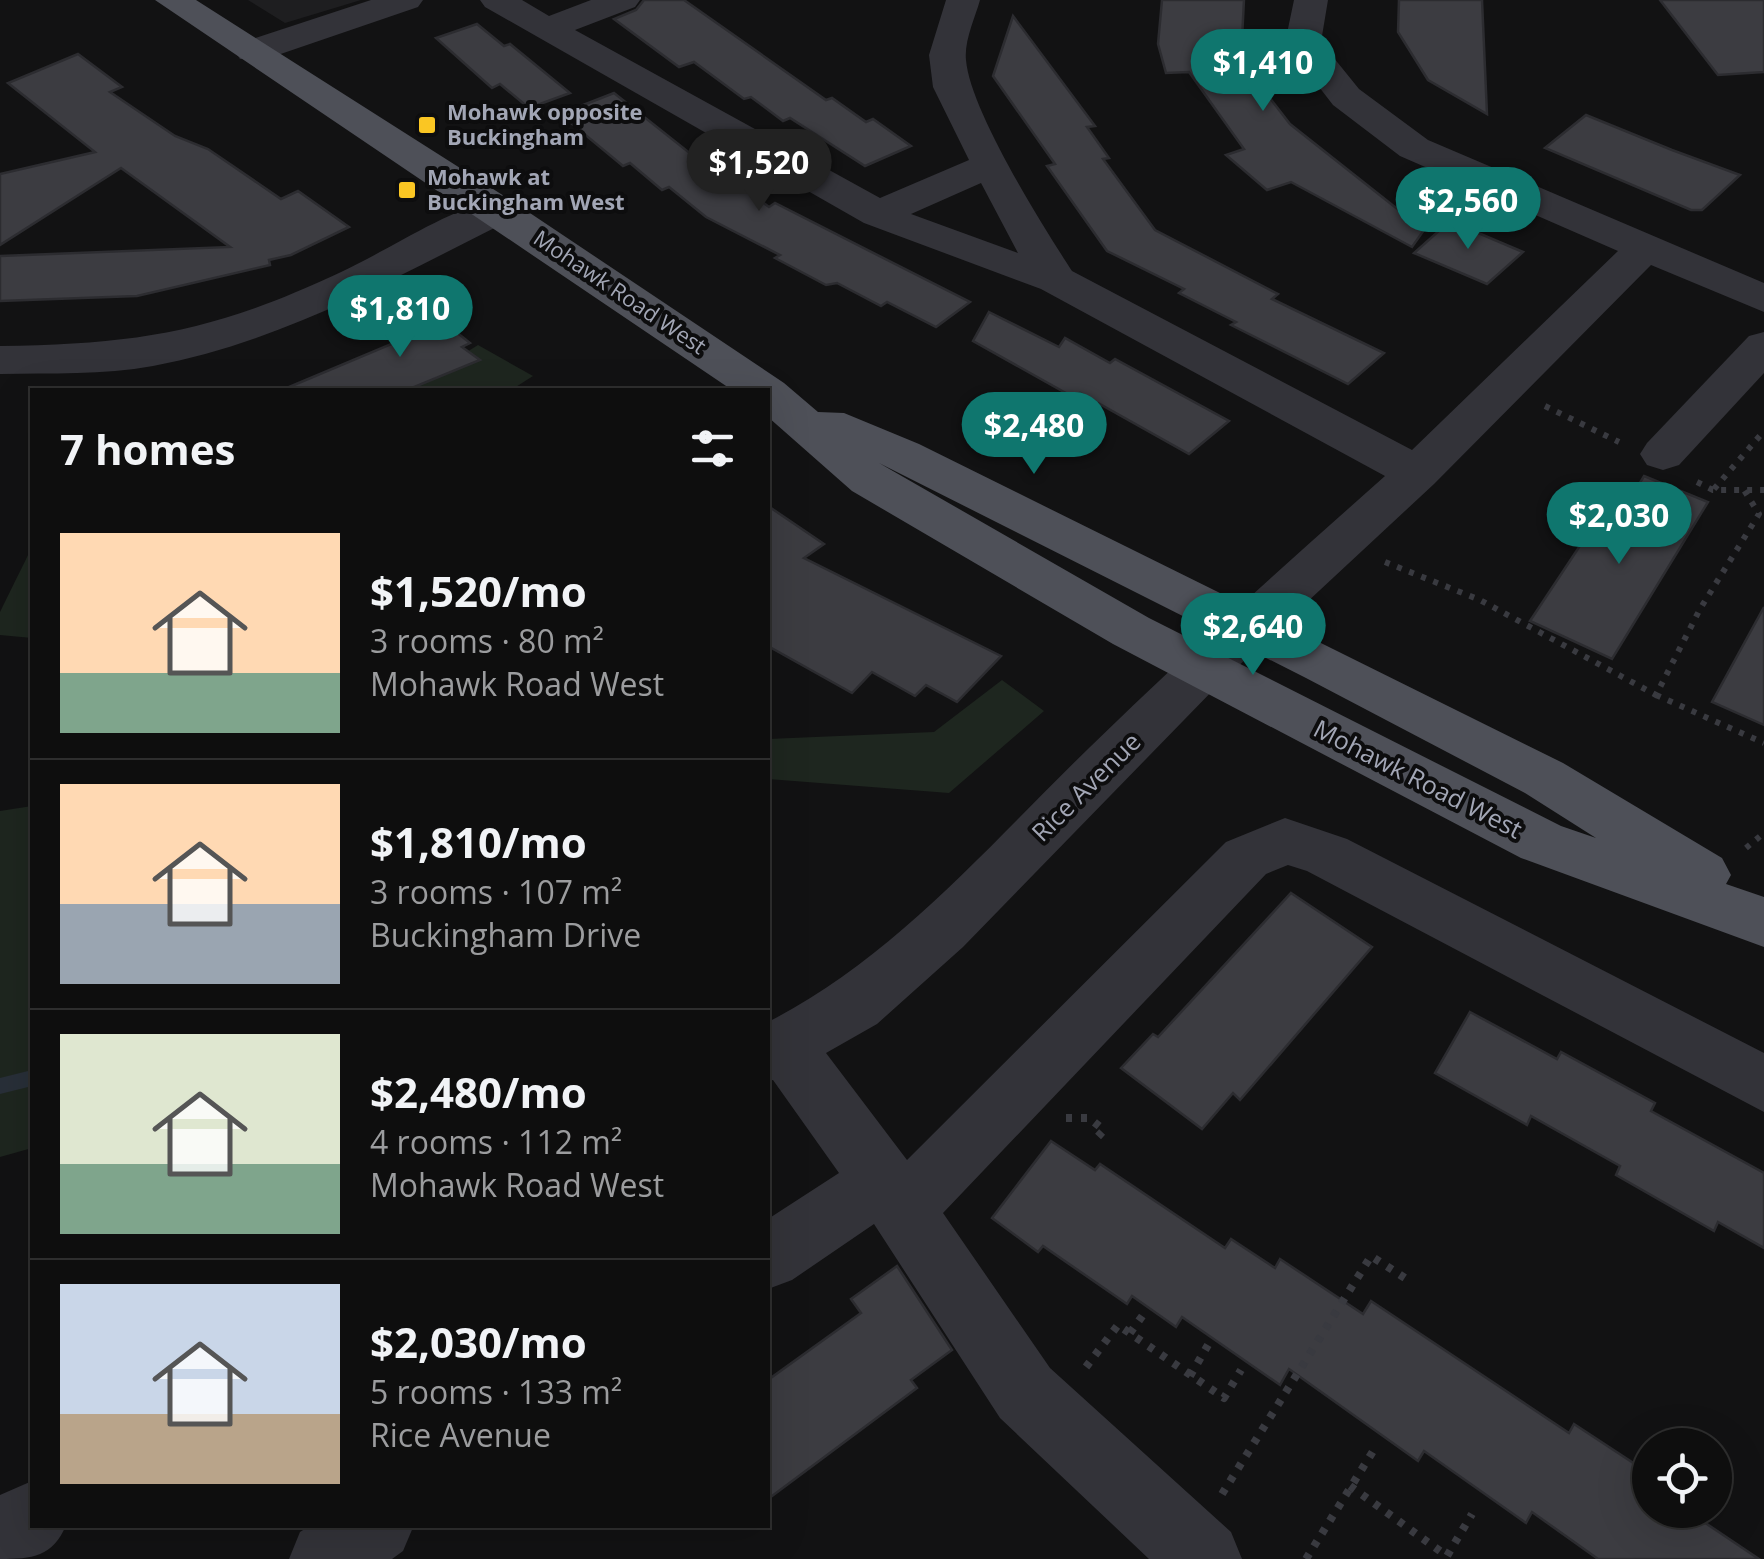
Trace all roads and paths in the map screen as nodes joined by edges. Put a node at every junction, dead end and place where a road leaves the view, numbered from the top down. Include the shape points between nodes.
1 (172, 0) edge
2 (406, 0) edge
3 (497, 0) edge
4 (623, 0) edge
5 (963, 0) edge
6 (1311, 0) edge
7 (549, 28) junction
8 (253, 51) junction
9 (992, 164) junction
10 (498, 210) junction
11 (878, 214) junction
12 (1644, 248) junction
13 (1056, 280) junction
14 (1764, 299) edge
15 (1764, 346) edge
16 (0, 360) edge
17 (751, 388) edge
18 (771, 402) edge
19 (1763, 433) edge
20 (1663, 454) dead end
21 (1418, 473) junction
22 (1713, 490) dead end
23 (1744, 490) dead end
24 (1342, 542) junction
25 (1248, 626) junction
26 (1202, 669) junction
27 (1656, 695) junction
28 (1764, 742) edge
29 (1764, 914) edge
30 (1764, 922) edge
31 (775, 1049) edge
32 (1764, 1084) edge
33 (892, 1195) junction
34 (770, 1256) edge
35 (1408, 1280) dead end
36 (1142, 1315) dead end
37 (1130, 1333) junction
38 (1208, 1345) dead end
39 (1241, 1370) dead end
40 (1190, 1376) junction
41 (1049, 1416) junction
42 (1374, 1448) dead end
43 (1350, 1486) junction
44 (1472, 1514) dead end
45 (30, 1519) edge
46 (373, 1528) edge
47 (0, 1538) edge
48 (1197, 1552) edge
49 (327, 1559) edge
50 (1306, 1559) edge

1 - 8 main road, Mohawk Road West
2 - 8 street
3 - 7 street
4 - 7 street
5 - 9 street via 947,56 952,87
6 - 12 street via 1303,43 1346,98 1414,148
7 - 11 street
8 - 10 main road, Mohawk Road West
9 - 11 street
9 - 13 street
10 - 16 street via 290,313 224,335 151,352
10 - 17 main road, Mohawk Road West
11 - 13 street
12 - 14 street
12 - 21 street, Rice Avenue
13 - 21 street
15 - 20 street
18 - 25 main road, Mohawk Road West via 903,455
18 - 26 main road, Mohawk Road West via 869,480
19 - 22 path
21 - 24 street, Rice Avenue
23 - 27 path via 1759,514
24 - 25 street, Rice Avenue
24 - 27 path via 1480,600
25 - 26 street, Rice Avenue
25 - 29 main road, Mohawk Road West via 1544,778
26 - 30 main road, Mohawk Road West via 1540,842
26 - 31 street, Rice Avenue via 942,929 855,1005
27 - 28 path
31 - 33 street
32 - 33 street via 1326,855 1285,842 1246,858
33 - 34 street
33 - 41 street via 1024,1393
35 - 48 path via 1371,1256
36 - 37 path
37 - 40 path
37 - 41 path via 1118,1325
38 - 40 path
39 - 40 path via 1224,1398
41 - 48 street
42 - 43 path
43 - 44 path via 1447,1556
43 - 50 path
45 - 47 street
46 - 49 street

